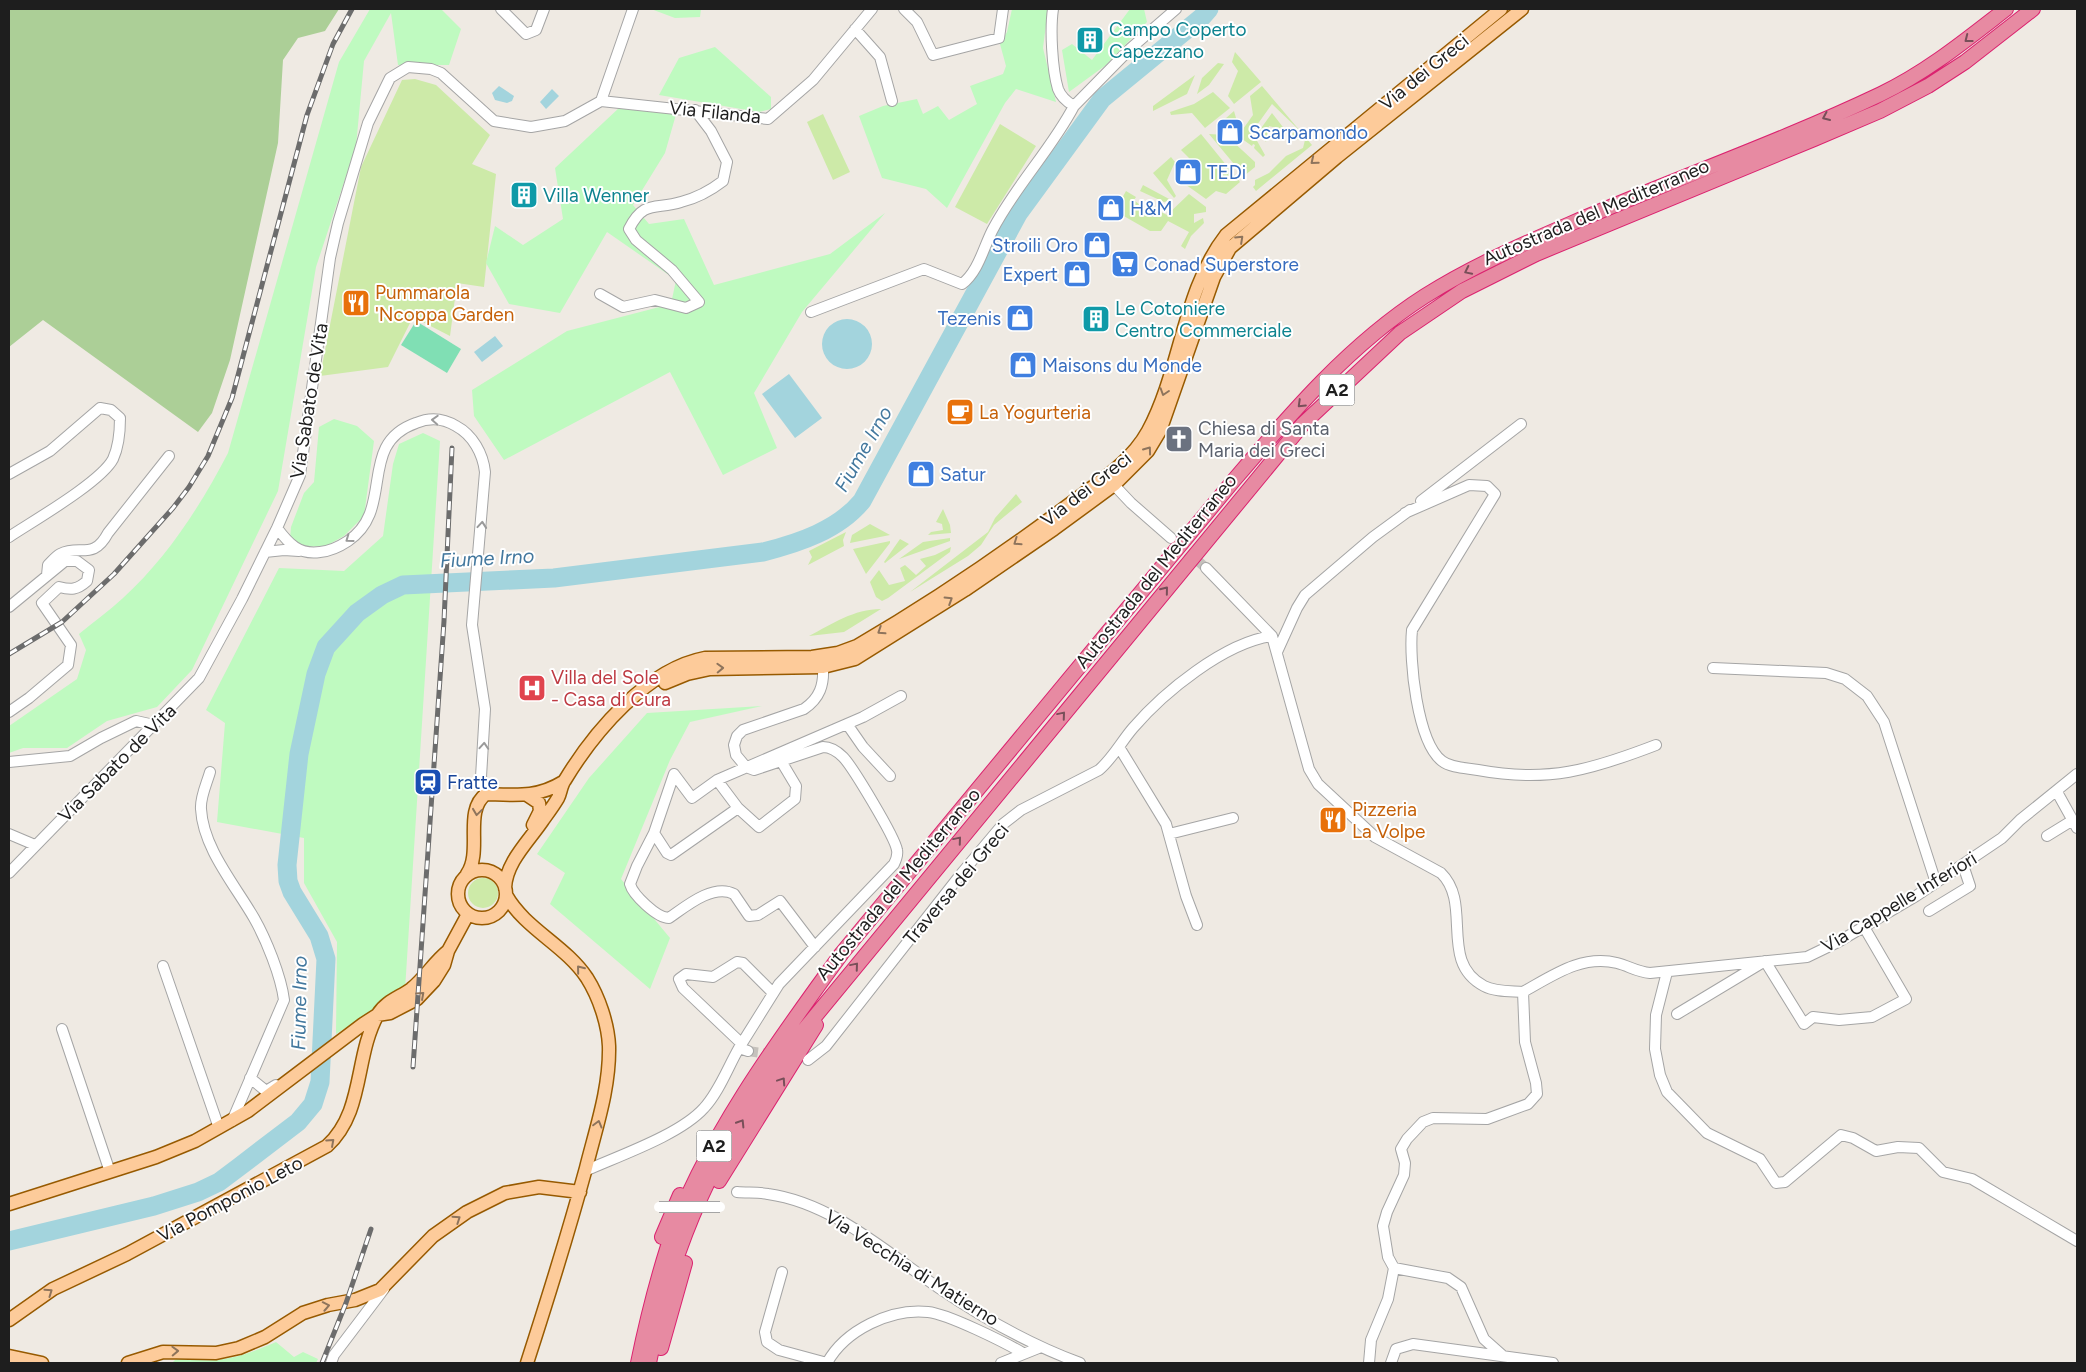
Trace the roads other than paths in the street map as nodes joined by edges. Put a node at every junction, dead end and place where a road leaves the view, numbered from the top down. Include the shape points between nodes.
1 (500, 9) edge
2 (544, 9) edge
3 (632, 9) edge
4 (872, 9) edge
5 (904, 9) edge
6 (1003, 9) edge
7 (1053, 9) edge
8 (1176, 9) edge
9 (1501, 9) edge
10 (2006, 9) edge
11 (2033, 9) edge
12 (1519, 12) edge
13 (855, 29) junction
14 (892, 101) dead end
15 (601, 102) junction
16 (1074, 106) junction
17 (695, 110) junction
18 (600, 294) dead end
19 (811, 312) dead end
20 (1521, 424) dead end
21 (169, 456) dead end
22 (9, 474) edge
23 (1114, 485) junction
24 (1405, 513) junction
25 (277, 528) junction
26 (9, 536) edge
27 (1171, 538) tunnel mouth
28 (300, 551) junction
29 (265, 552) junction
30 (1206, 568) tunnel mouth
31 (48, 575) junction
32 (9, 607) edge
33 (1272, 636) junction
34 (1277, 652) junction
35 (823, 667) junction
36 (1713, 668) dead end
37 (901, 696) dead end
38 (9, 712) edge
39 (617, 714) junction
40 (847, 724) junction
41 (154, 725) junction
42 (1656, 746) dead end
43 (1119, 747) junction
44 (781, 761) junction
45 (9, 762) edge
46 (746, 767) junction
47 (210, 772) dead end
48 (2077, 774) edge
49 (890, 776) dead end
50 (717, 780) junction
51 (563, 782) junction
52 (2057, 792) junction
53 (486, 794) junction
54 (527, 795) junction
55 (738, 808) junction
56 (1233, 818) dead end
57 (2075, 824) edge
58 (654, 833) junction
59 (9, 834) edge
60 (1169, 834) junction
61 (2047, 836) dead end
62 (35, 845) junction
63 (517, 855) junction
64 (1963, 865) junction
65 (9, 873) edge
66 (467, 874) junction
67 (1936, 883) junction
68 (506, 891) junction
69 (1929, 911) dead end
70 (468, 914) junction
71 (1197, 925) dead end
72 (1864, 927) junction
73 (815, 947) junction
74 (842, 953) junction
75 (1764, 961) junction
76 (163, 966) dead end
77 (1667, 972) junction
78 (1522, 992) junction
79 (773, 993) junction
80 (824, 1003) junction
81 (1677, 1014) dead end
82 (377, 1015) junction
83 (62, 1029) dead end
84 (743, 1048) junction
85 (808, 1060) dead end
86 (303, 1070) junction
87 (250, 1078) junction
88 (232, 1120) junction
89 (219, 1128) junction
90 (585, 1171) junction
91 (110, 1172) junction
92 (580, 1192) junction
93 (737, 1192) dead end
94 (9, 1204) edge
95 (659, 1207) dead end
96 (720, 1207) dead end
97 (2077, 1241) edge
98 (1394, 1268) junction
99 (782, 1272) dead end
100 (388, 1284) junction
101 (9, 1320) edge
102 (1040, 1347) junction
103 (1023, 1353) junction
104 (9, 1356) edge
105 (1503, 1356) junction
106 (42, 1363) edge
107 (128, 1363) edge
108 (331, 1363) edge
109 (527, 1363) edge
110 (628, 1363) edge
111 (638, 1363) edge
112 (649, 1363) edge
113 (658, 1363) edge
114 (827, 1363) edge
115 (1001, 1363) edge
116 (1080, 1363) edge
117 (1369, 1363) edge
118 (1391, 1363) edge
119 (1554, 1363) edge

1 - 2 street via 526,34 536,30
3 - 15 street
4 - 13 street, Via Filanda
5 - 6 street via 917,22 933,56 999,38
7 - 16 street via 1050,27 1058,89
8 - 16 street via 1131,48
9 -> 39 main road, Via dei Greci via 1226,235 1213,253 1203,276 1151,424 1135,450 1114,470 1019,541 857,646 827,655 691,661 642,688 626,701
10 -> 74 highway, Autostrada del Mediterraneo / A2 via 1950,52 1881,94 1525,243 1454,278 1390,321 1339,363 1287,418
80 -> 11 highway, Autostrada del Mediterraneo / A2 via 1303,424 1400,332 1462,291 1536,254 1880,111 1965,62
23 -> 12 main road, Via dei Greci via 1148,451 1160,430 1214,277 1230,248
13 - 14 street via 880,57
13 - 17 street, Via Filanda via 813,80 768,119
15 - 17 street, Via Filanda
15 - 25 street, Via Sabato de Vita via 565,121 531,127 494,121 441,73 431,68 408,67 390,78 368,123 338,223 330,258 304,456 294,491
16 - 19 street via 1060,133 1041,154 992,230 971,277 962,284 924,269
17 - 18 street via 712,131 727,162 723,181 709,192 680,203 648,206 629,229 636,240 672,270 699,302 686,308 655,300 623,307
20 - 24 street
21 - 31 street via 104,541 92,550 60,554 48,565
22 - 26 street via 50,451 100,408 111,410 120,418 120,433 112,460 97,476
23 - 27 street
35 -> 23 main road, Via dei Greci via 841,664 871,650 1024,550
24 - 34 street via 1305,595
24 - 42 street via 1469,485 1487,486 1495,494 1412,630 1416,700 1427,738 1439,759 1452,765 1508,776 1539,777 1595,767
25 - 28 street via 287,542
25 - 29 street, Via Sabato de Vita
28 - 29 street
53 -> 28 street via 482,777 485,715 472,626 485,487 484,461 475,443 461,428 442,420 424,420 403,428 382,454 373,509 363,527 351,539 330,550
29 - 41 street, Via Sabato de Vita via 205,670
30 - 33 street
31 - 32 street
31 - 38 street via 65,561 77,562 89,570 87,581 79,588 59,587 42,604 71,645 68,665
33 - 34 street
33 - 43 street, Traversa dei Greci via 1257,638 1199,670 1157,703
34 - 78 street via 1309,769 1318,784 1374,837 1448,879 1454,894 1461,965 1486,987
39 -> 35 main road, Via dei Greci via 673,679 710,669
35 - 46 street via 821,690 812,704 804,710 743,730 737,736 734,745 736,755
36 - 67 street via 1826,673 1845,679 1867,696 1887,730
37 - 40 street
39 - 51 main road, Via dei Greci
40 - 46 street
40 - 49 street via 862,747
41 - 45 street via 136,721 70,756
41 - 62 street, Via Sabato de Vita
43 - 60 street via 1150,795
43 - 85 street, Traversa dei Greci via 1109,762 1091,775 1021,810 1003,824 826,1046
44 - 46 street via 759,769
44 - 55 street via 796,786 795,798 759,827
44 - 73 street via 830,747 846,761 898,850 894,864
46 - 50 street
47 - 87 street via 201,807 209,837 221,867 254,919 283,992 282,1007
48 - 52 street, Via Cappelle Inferiori
50 - 55 street
50 - 58 street via 692,798 674,774
51 - 54 main road via 550,790
51 - 63 main road, Via dei Greci via 559,797
52 - 57 street
52 - 64 street, Via Cappelle Inferiori via 2002,838
53 - 54 main road
53 -> 66 main road via 476,806 474,854
54 - 63 main road, Via dei Greci via 538,803 540,811
55 - 58 street via 670,855
56 - 60 street
57 - 61 street
58 - 73 street via 630,884 656,915 669,918 700,898 722,892 734,894 749,916 758,915 780,901
59 - 62 street
60 - 71 street
62 - 65 street, Via Sabato de Vita
63 - 68 main road, Via dei Greci via 507,873
64 - 67 street, Via Cappelle Inferiori
64 - 69 street via 1970,886
66 - 68 main road via 478,870 490,871 500,878
66 - 70 main road via 458,886 457,894
67 - 72 street, Via Cappelle Inferiori
68 - 70 main road via 504,902 496,914 482,918
90 -> 68 main road via 602,1110 608,1067 609,1044 603,1014 587,978 570,957 527,922
70 - 82 main road via 434,981 417,999 390,1013
72 - 75 street, Via Cappelle Inferiori via 1807,957
72 - 75 street via 1906,1000 1872,1017 1839,1020 1813,1017 1804,1024
73 - 79 street
74 - 110 highway via 819,974 758,1056 696,1162 666,1226
74 - 111 highway, A2 via 770,1054 703,1166 669,1245
75 - 77 street, Via Cappelle Inferiori
75 - 81 street
76 - 89 street
77 - 78 street, Via Cappelle Inferiori via 1636,971 1617,963 1599,961 1577,963
77 - 97 street via 1656,1015 1655,1049 1660,1076 1668,1092 1707,1133 1760,1159 1776,1183 1785,1182 1841,1135 1876,1151 1912,1146 1919,1148 1943,1172 1972,1179
78 - 98 street via 1525,1042 1537,1094 1528,1104 1487,1119 1433,1118 1406,1139 1402,1149 1404,1175 1383,1226 1388,1257
79 - 84 street
79 - 84 street via 743,963 737,962 714,977 686,974 678,979 683,988
112 -> 80 highway via 666,1292 709,1180 760,1093
113 -> 80 highway, A2 via 692,1240 717,1183 812,1034
82 - 86 main road
101 -> 82 main road, Via Pomponio Leto via 53,1289 127,1254 327,1146 344,1128 349,1117
83 - 91 street
84 - 90 street via 705,1108 695,1117 665,1135
86 - 87 street via 288,1075 268,1091
86 - 88 main road via 248,1112
87 - 88 street
88 - 89 main road
89 - 91 main road via 175,1150
90 - 92 main road
91 - 94 main road
100 -> 92 main road via 433,1236 467,1212 505,1193 538,1187
92 - 109 main road
93 - 102 street, Via Vecchia di Matierno via 786,1197 836,1218 942,1290
95 - 96 street, bridge
98 - 105 street via 1448,1278 1461,1287 1484,1340
98 - 117 street via 1388,1299 1371,1340
99 - 114 street via 765,1332 767,1342 778,1350
107 -> 100 main road via 163,1352 216,1353 239,1348 265,1337 303,1313 328,1304 355,1300
100 - 108 street
102 - 103 street
102 - 116 street, Via Vecchia di Matierno
103 - 114 street via 946,1317 928,1312 904,1313 859,1330 838,1347
103 - 115 street
104 - 106 main road
105 - 118 street via 1413,1344 1396,1349
105 - 119 street

